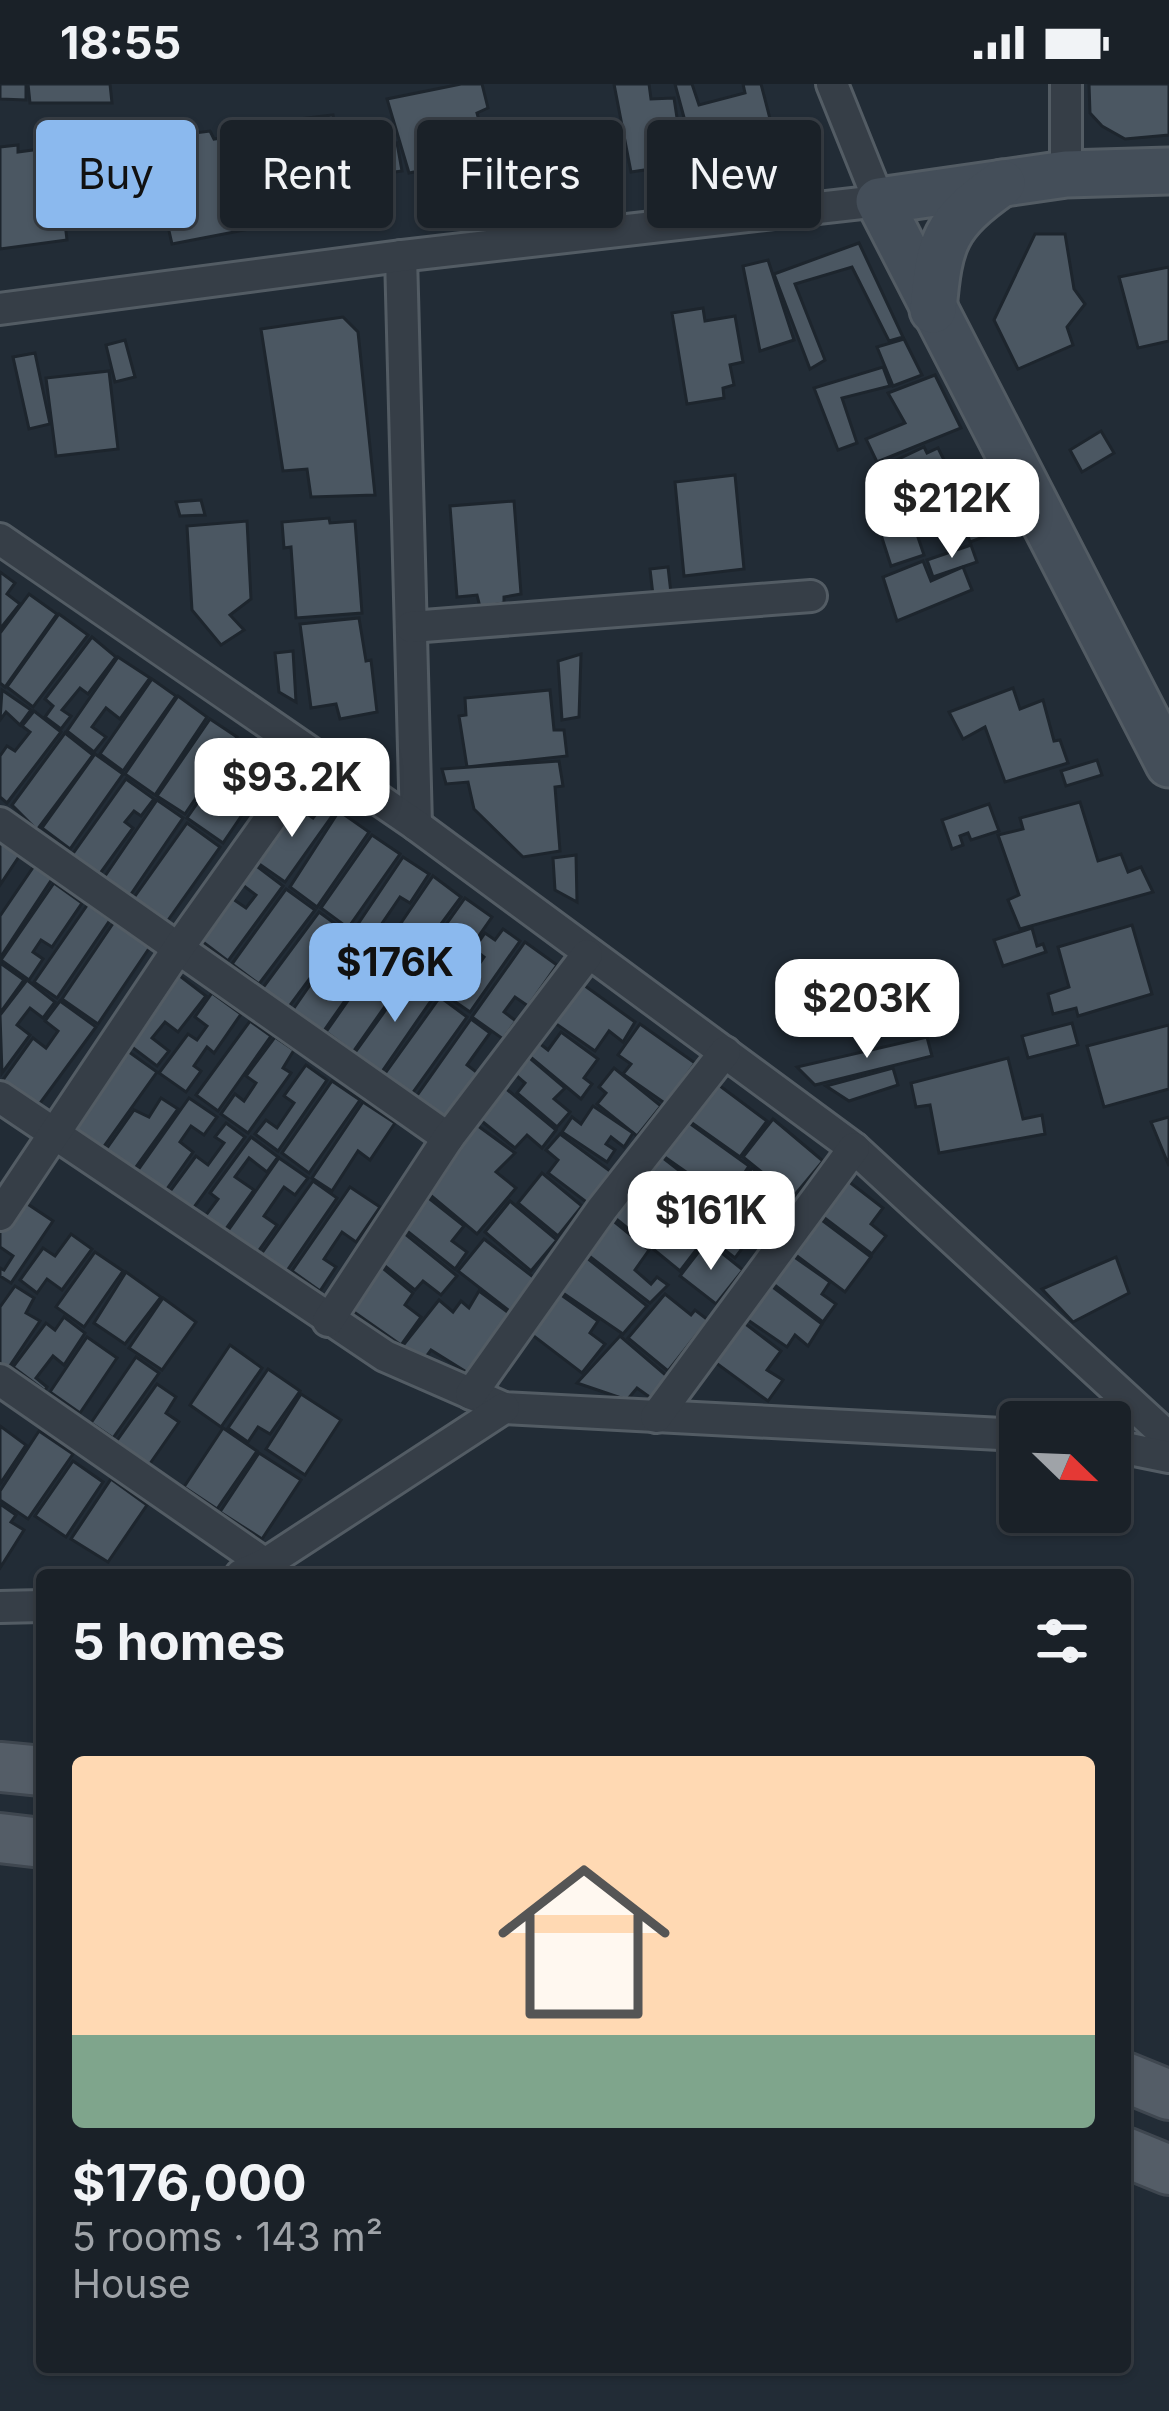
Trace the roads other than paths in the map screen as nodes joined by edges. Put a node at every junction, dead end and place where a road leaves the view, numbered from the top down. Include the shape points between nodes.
1 (832, 84) edge
2 (1066, 84) edge
3 (1169, 171) edge
4 (1066, 174) junction
5 (1002, 183) junction
6 (879, 201) junction
7 (401, 256) junction
8 (0, 309) edge
9 (933, 310) junction
10 (0, 538) edge
11 (812, 596) dead end
12 (411, 627) junction
13 (314, 757) junction
14 (1169, 764) edge
15 (0, 823) edge
16 (416, 825) junction
17 (179, 947) junction
18 (587, 955) junction
19 (725, 1052) junction
20 (0, 1097) edge
21 (55, 1135) junction
22 (448, 1138) junction
23 (854, 1148) junction
24 (0, 1215) edge
25 (328, 1321) junction
26 (0, 1380) edge
27 (471, 1394) junction
28 (504, 1408) junction
29 (656, 1418) junction
30 (999, 1434) edge
31 (1169, 1438) edge
32 (1131, 1449) edge
33 (1169, 1456) edge
34 (252, 1569) edge
35 (255, 1569) edge
36 (36, 1606) edge
37 (0, 1607) edge
38 (0, 1767) edge
39 (36, 1771) edge
40 (0, 1838) edge
41 (36, 1843) edge
42 (1131, 2079) edge
43 (1169, 2095) edge
44 (1131, 2154) edge
45 (1169, 2170) edge

1 - 6 street
2 - 4 street
3 - 4 main road
4 - 5 main road
5 - 6 main road
5 - 9 main road via 951,229 938,255
6 - 7 street
6 - 9 main road
7 - 8 street
7 - 12 street
9 - 14 main road
10 - 13 street
11 - 12 street
12 - 16 street
13 - 16 street
13 - 17 street
15 - 17 street
16 - 18 street
17 - 21 street
17 - 22 street
18 - 19 street
18 - 22 street
19 - 23 street
19 - 27 street
20 - 21 street
21 - 24 street
21 - 25 street
22 - 25 street
23 - 29 street
23 - 31 street
25 - 27 street
26 - 34 street
27 - 28 street
28 - 29 street
28 - 35 street
29 - 30 street
32 - 33 street
36 - 37 street
38 - 39 main road
40 - 41 main road
42 - 43 main road
44 - 45 main road

